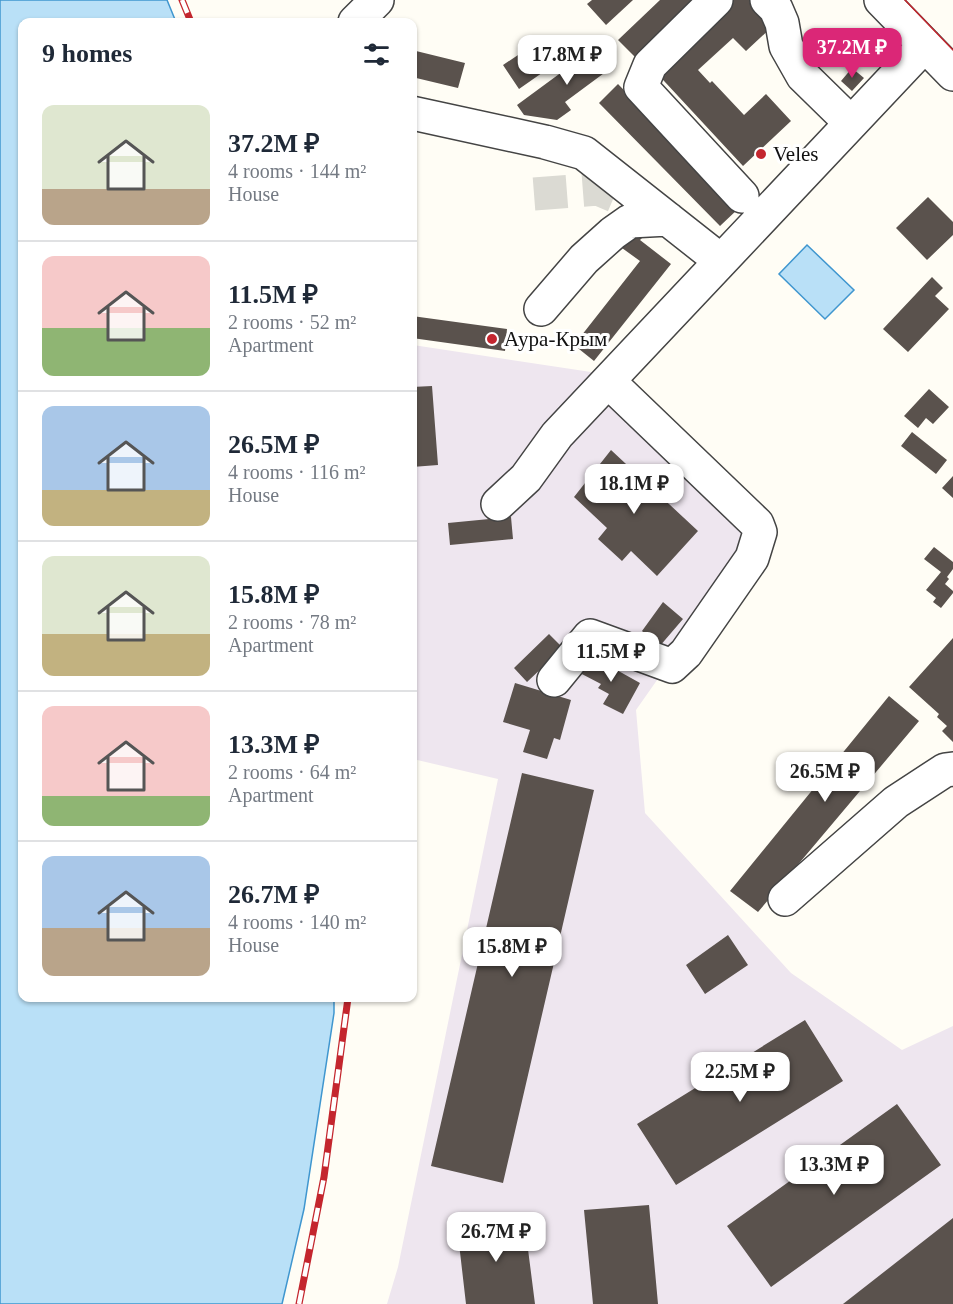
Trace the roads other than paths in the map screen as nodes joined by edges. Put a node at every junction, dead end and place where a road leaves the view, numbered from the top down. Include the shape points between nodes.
1 (377, 0) edge
2 (716, 0) edge
3 (767, 0) edge
4 (881, 0) edge
5 (359, 18) edge
6 (925, 45) junction
7 (953, 74) edge
8 (417, 113) edge
9 (851, 123) junction
10 (741, 196) dead end
11 (668, 219) junction
12 (721, 261) junction
13 (541, 309) dead end
14 (608, 381) junction
15 (498, 504) dead end
16 (554, 680) dead end
17 (953, 769) edge
18 (785, 899) dead end

1 - 5 street
2 - 10 street via 650,65 641,87
3 - 9 street via 776,9 786,46 802,76
4 - 6 street
6 - 7 street
6 - 9 street
8 - 11 street via 584,153
9 - 12 street
11 - 12 street
11 - 13 street via 630,221 613,233 584,259
12 - 14 street
14 - 15 street via 557,435 526,478
14 - 16 street via 757,524 760,532 752,558 672,666 590,636
17 - 18 street via 945,770 896,802

